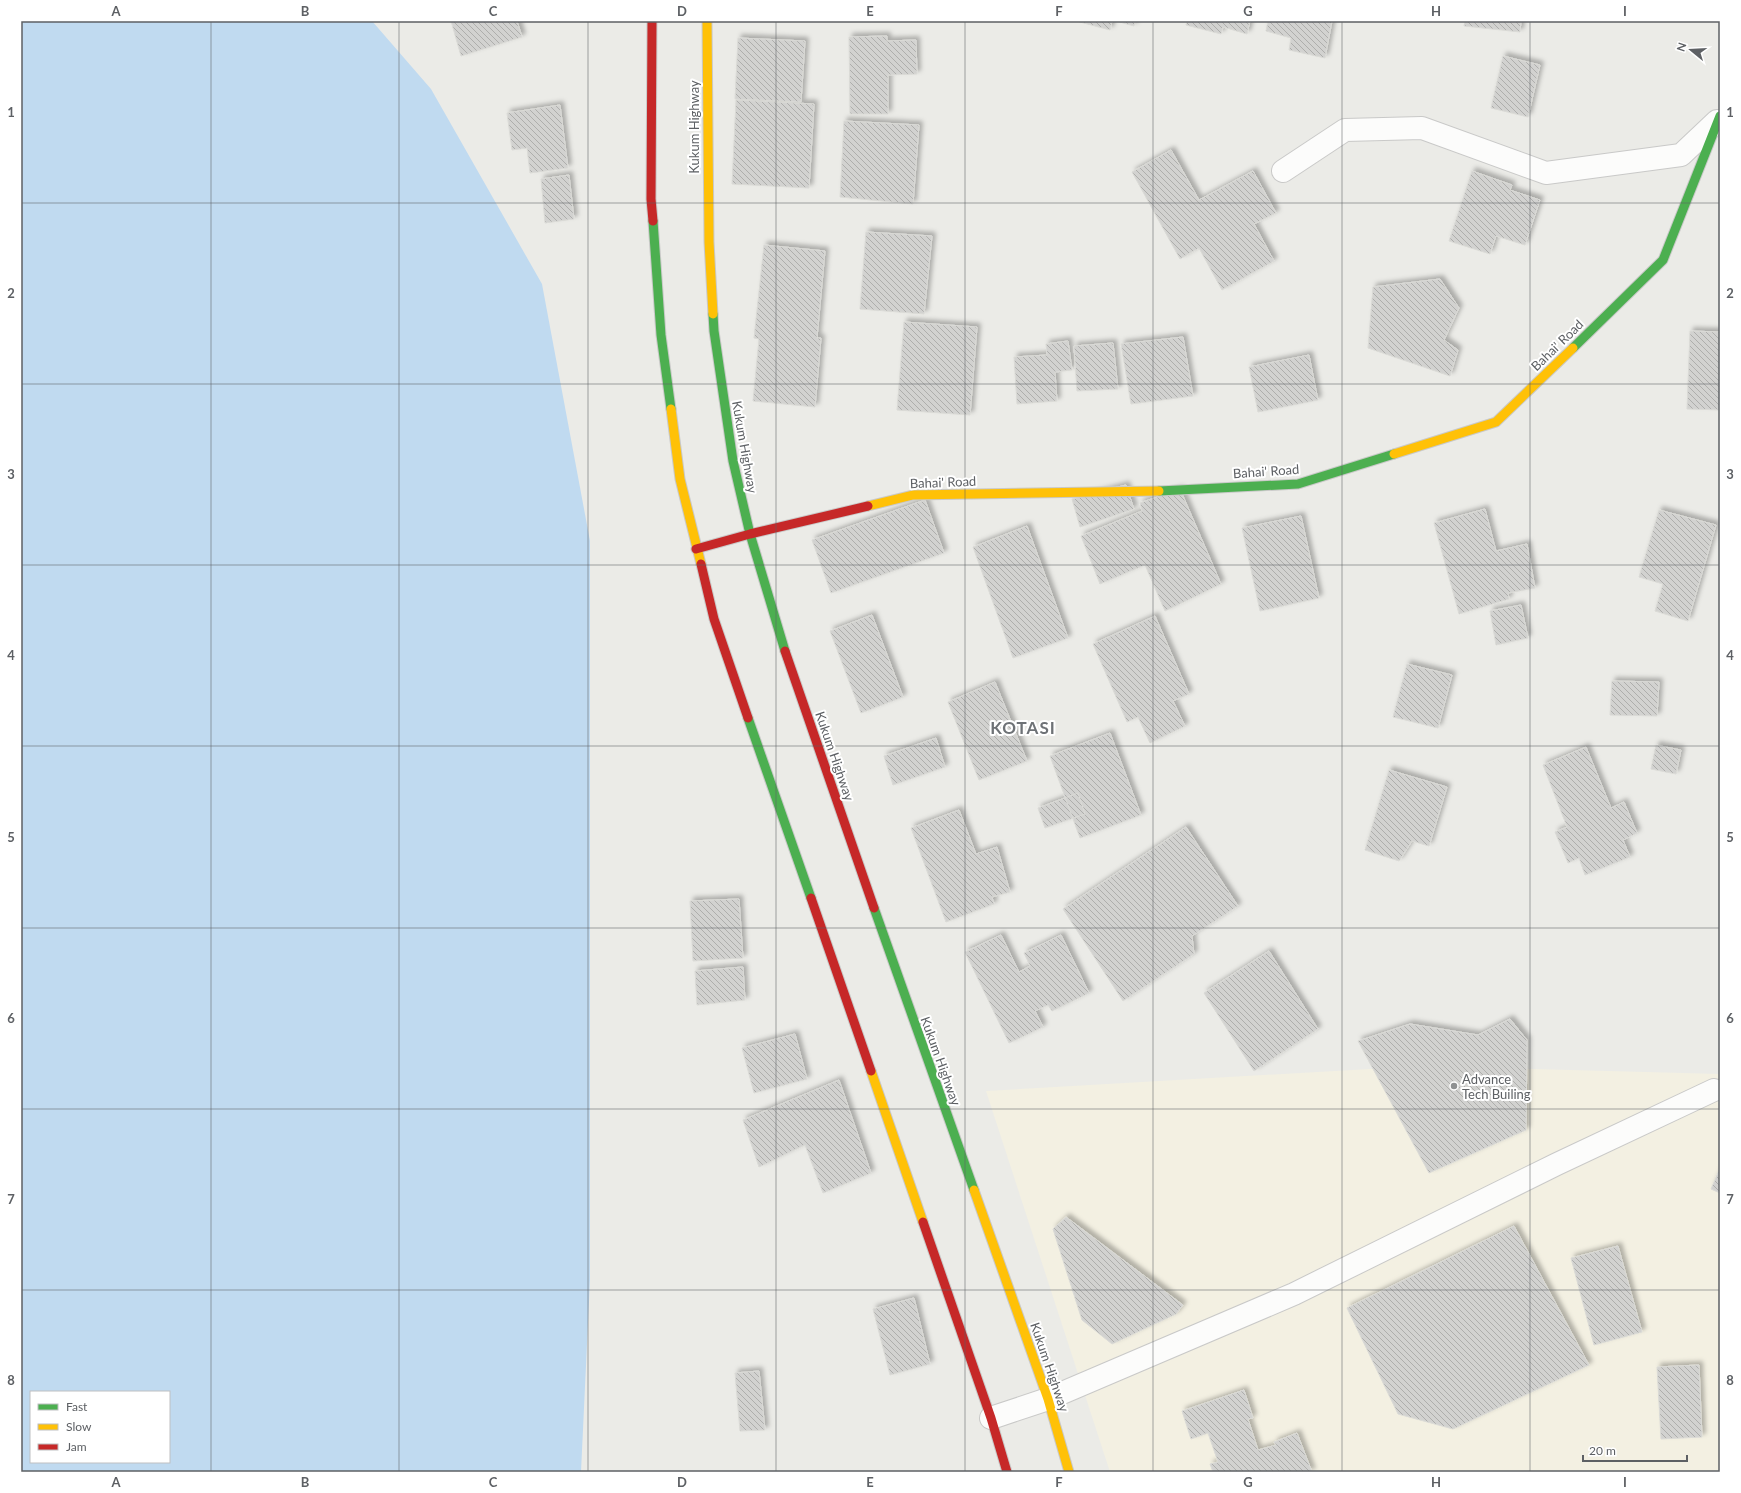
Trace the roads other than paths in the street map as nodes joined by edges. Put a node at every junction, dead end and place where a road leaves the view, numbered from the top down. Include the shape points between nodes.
1 (652, 21) edge
2 (707, 21) edge
3 (1718, 119) edge
4 (1283, 171) dead end
5 (750, 534) junction
6 (696, 549) junction
7 (1714, 1090) dead end
8 (1048, 1400) junction
9 (991, 1418) junction
10 (1007, 1472) edge
11 (1069, 1472) edge

1 - 6 main road via 651,199 655,264 661,335 680,479
2 - 5 main road, Kukum Highway via 708,213 714,331 732,461
3 - 4 street via 1682,155 1546,173 1422,128 1345,130
3 - 5 main road, Bahai' Road via 1663,260 1496,422 1298,484 1133,492 913,495
5 - 6 main road, Bahai' Road
5 - 8 main road, Kukum Highway via 778,633
6 - 9 main road via 714,619
7 - 8 street via 1557,1164 1294,1294
8 - 9 street
8 - 11 main road, Kukum Highway
9 - 10 main road

